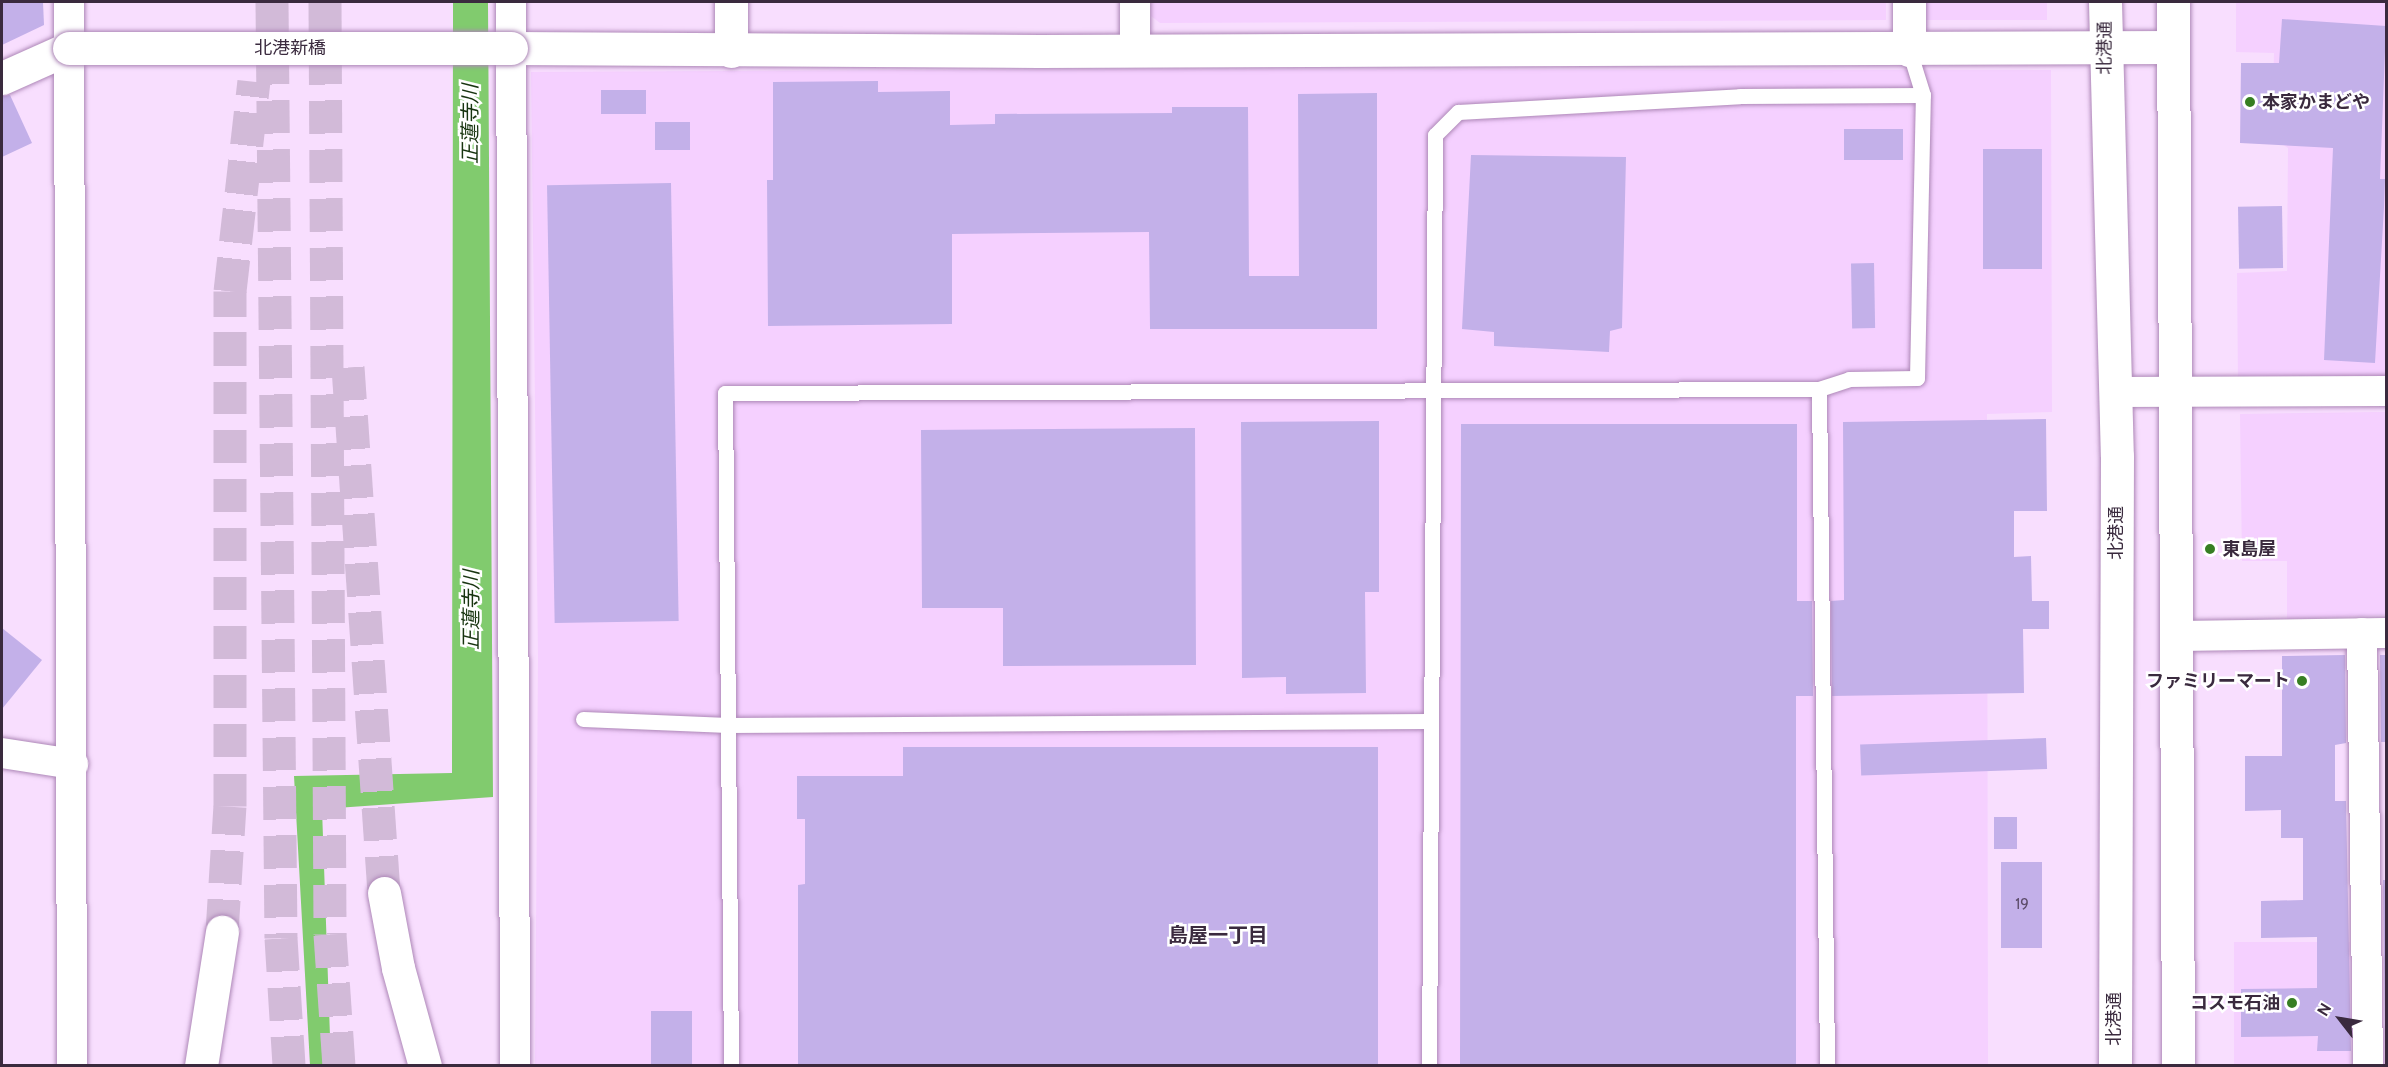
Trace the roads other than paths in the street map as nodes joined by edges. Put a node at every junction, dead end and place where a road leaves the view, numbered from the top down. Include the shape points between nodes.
1 (69, 2) edge
2 (511, 2) edge
3 (731, 2) edge
4 (1134, 2) edge
5 (1909, 2) edge
6 (2105, 2) edge
7 (2173, 2) edge
8 (2105, 47) junction
9 (2173, 47) junction
10 (69, 48) junction
11 (512, 48) junction
12 (1909, 50) junction
13 (730, 51) junction
14 (1135, 51) junction
15 (2, 78) edge
16 (1923, 95) junction
17 (1819, 389) junction
18 (1433, 391) junction
19 (2386, 391) edge
20 (2116, 392) junction
21 (2173, 393) junction
22 (2374, 633) edge
23 (2177, 636) junction
24 (583, 719) dead end
25 (1429, 721) junction
26 (728, 725) junction
27 (2, 753) edge
28 (73, 764) junction
29 (384, 893) tunnel mouth
30 (222, 932) tunnel mouth
31 (72, 1065) edge
32 (201, 1065) edge
33 (425, 1065) edge
34 (515, 1065) edge
35 (731, 1065) edge
36 (1429, 1065) edge
37 (1827, 1065) edge
38 (2115, 1065) edge
39 (2178, 1065) edge
40 (2368, 1065) edge

1 - 10 street
2 - 11 street
3 - 13 main road
4 - 14 street
5 - 12 main road
6 - 8 main road, 北港通
7 - 9 main road
8 - 9 main road, 北港新橋
8 - 12 main road, 北港新橋
8 - 20 main road, 北港通 via 2111,347
9 - 21 main road
10 - 11 main road, 北港新橋, bridge
10 - 15 main road
10 - 28 street
11 - 13 main road, 北港新橋
11 - 34 street
12 - 14 main road, 北港新橋
12 - 16 lane
13 - 14 main road, 北港新橋
16 - 17 lane via 1917,378 1849,379
16 - 18 lane via 1740,96 1458,112 1435,135
17 - 18 lane
17 - 37 lane
18 - 25 lane
18 - 26 lane via 724,393
19 - 21 street
20 - 21 street
20 - 38 main road, 北港通
21 - 23 main road
22 - 23 street
22 - 40 street
23 - 39 main road
24 - 26 lane
25 - 26 lane
25 - 36 lane
26 - 35 lane
27 - 28 street
28 - 31 street
29 - 33 main road via 398,968
30 - 32 main road

